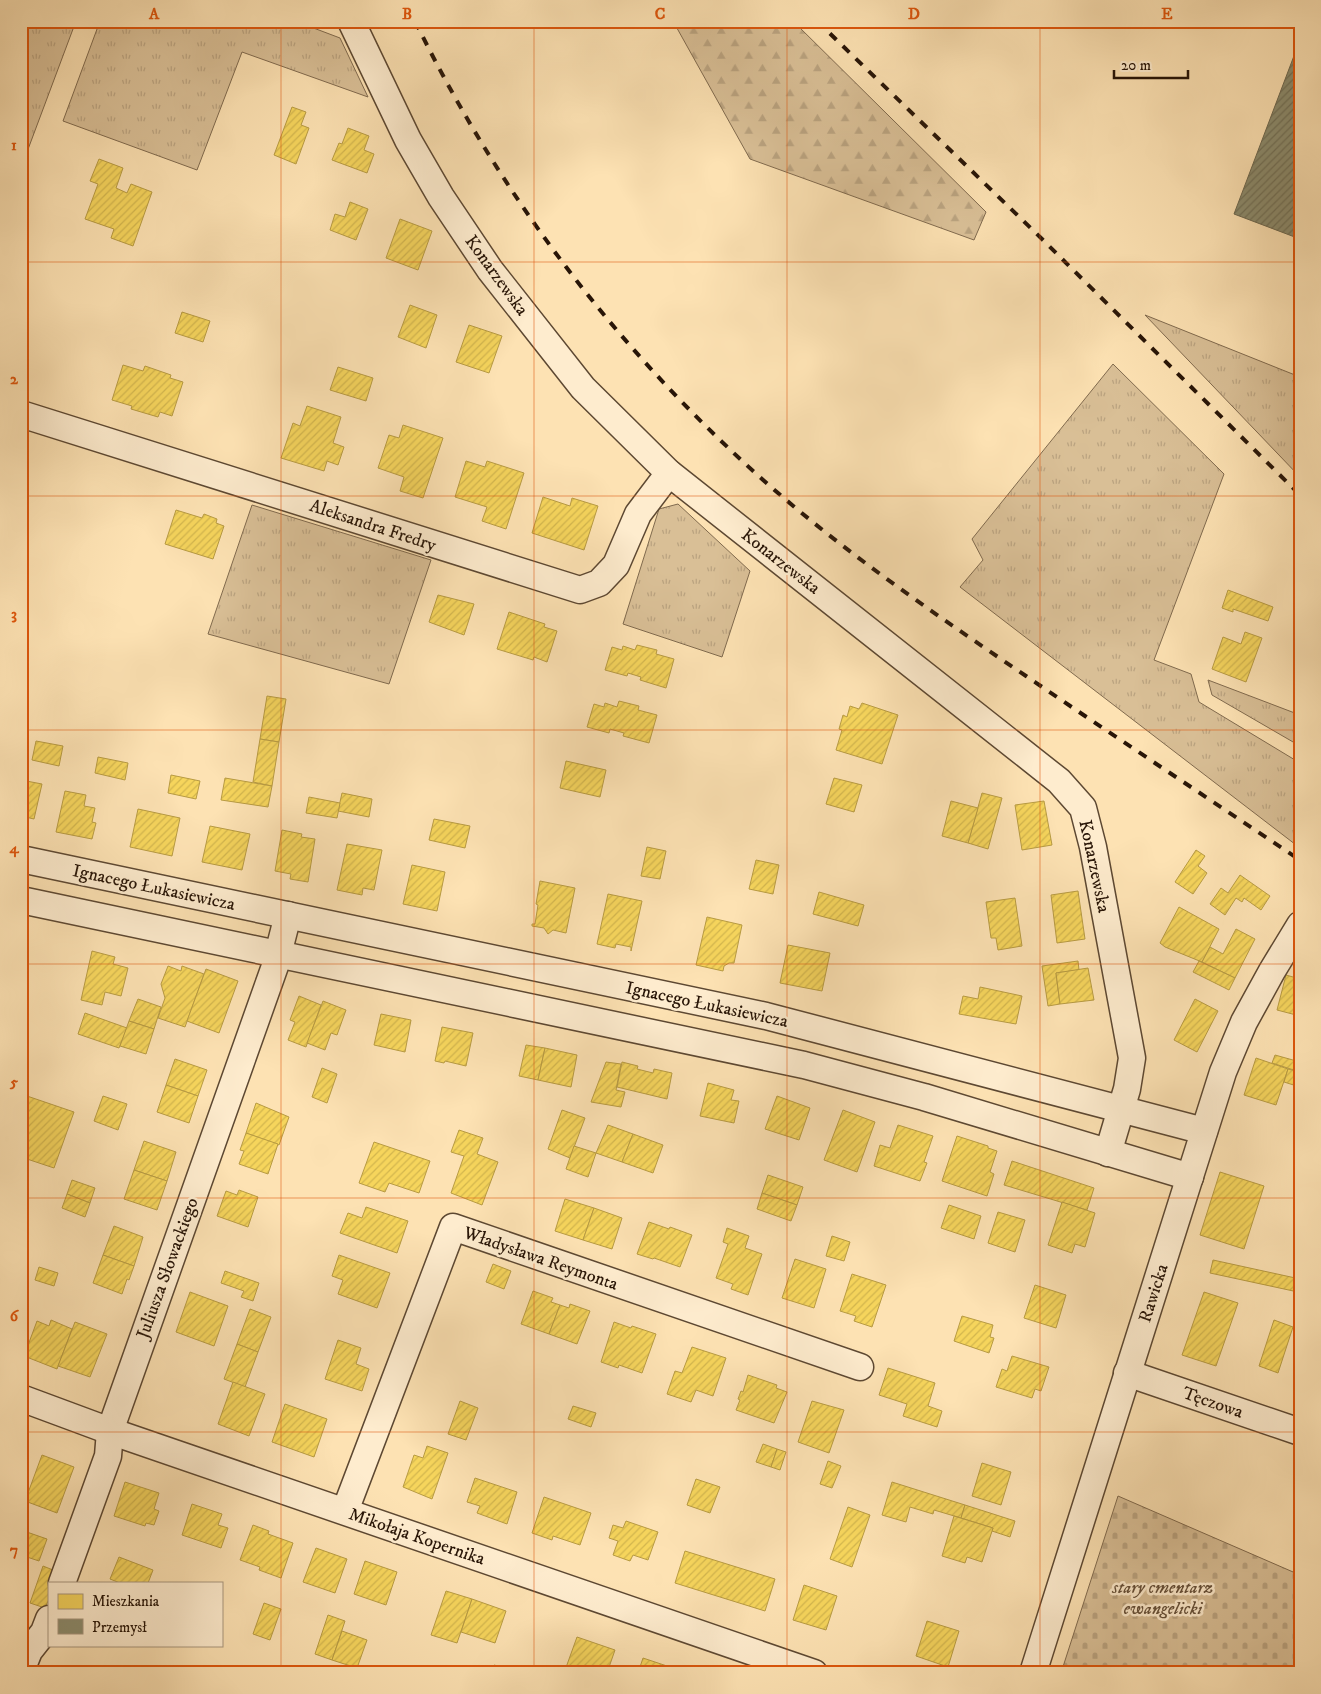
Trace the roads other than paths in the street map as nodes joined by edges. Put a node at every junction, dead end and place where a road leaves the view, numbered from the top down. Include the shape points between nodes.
1 (351, 21) edge
2 (21, 414) edge
3 (668, 473) junction
4 (21, 859) edge
5 (21, 900) edge
6 (288, 915) junction
7 (1300, 925) edge
8 (278, 954) junction
9 (797, 1023) junction
10 (788, 1062) junction
11 (1121, 1110) junction
12 (1204, 1131) junction
13 (1108, 1153) junction
14 (1190, 1177) junction
15 (860, 1367) dead end
16 (1127, 1373) junction
17 (21, 1398) edge
18 (110, 1431) junction
19 (1300, 1432) edge
20 (345, 1511) junction
21 (62, 1582) edge
22 (48, 1622) edge
23 (21, 1671) edge
24 (814, 1673) edge
25 (1033, 1673) edge

1 - 3 street, Konarzewska via 408,140 490,270 583,388
2 - 3 street, Aleksandra Fredry via 580,590 599,583 616,565 638,514
3 - 11 street, Konarzewska via 1060,781 1083,808 1131,1054
4 - 6 street, Ignacego Łukasiewicza
5 - 8 street
6 - 8 street
6 - 9 street, Ignacego Łukasiewicza
7 - 12 street, Rawicka via 1244,1022
8 - 10 street
8 - 18 street, Juliusza Słowackiego
9 - 10 street
9 - 11 street, Ignacego Łukasiewicza
10 - 13 street via 924,1097
11 - 12 street, Ignacego Łukasiewicza
11 - 13 street
12 - 14 street, Rawicka
13 - 14 street
14 - 16 street, Rawicka
15 - 20 street, Władysława Reymonta via 453,1227
16 - 19 street, Tęczowa
16 - 25 street, Rawicka
17 - 18 street, Mikołaja Kopernika
18 - 20 street, Mikołaja Kopernika
18 - 21 street, Juliusza Słowackiego via 108,1456
20 - 24 street, Mikołaja Kopernika
22 - 23 street via 29,1651

